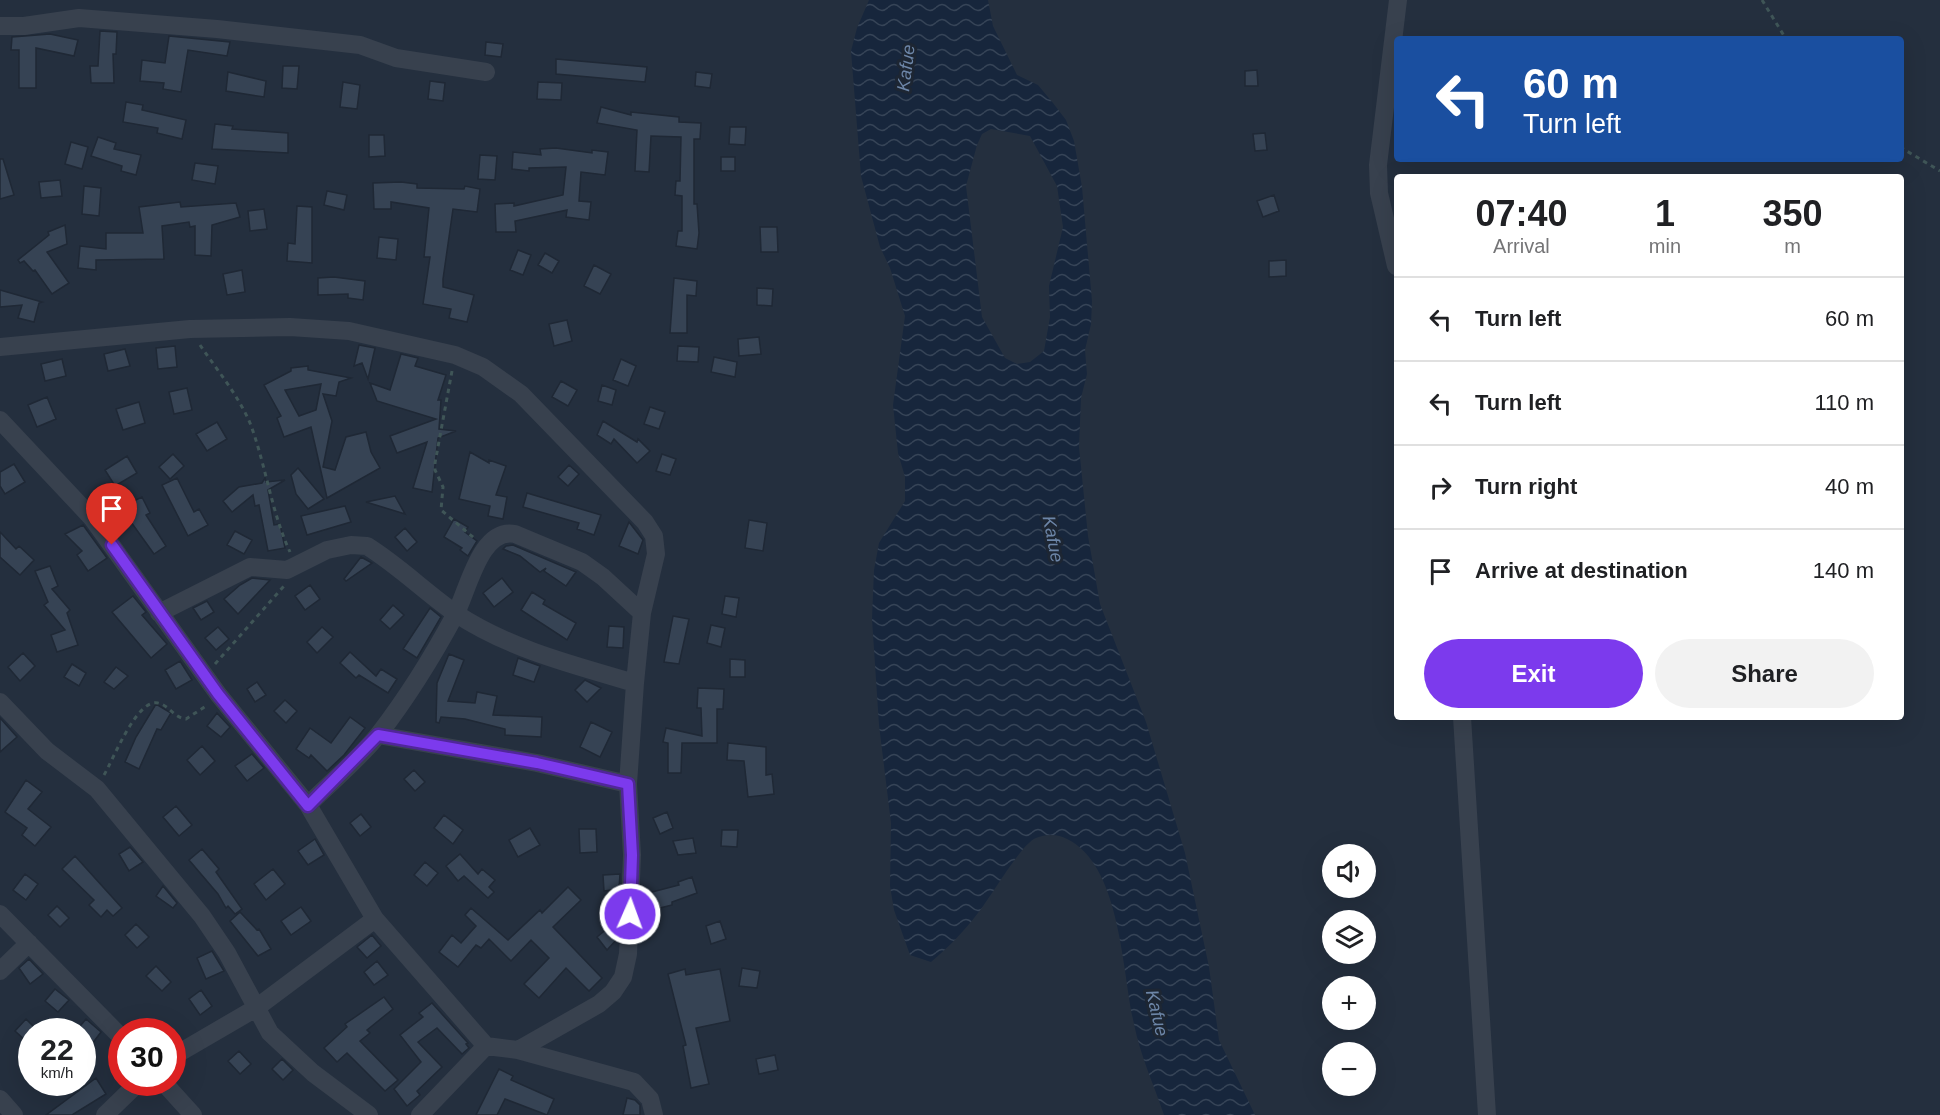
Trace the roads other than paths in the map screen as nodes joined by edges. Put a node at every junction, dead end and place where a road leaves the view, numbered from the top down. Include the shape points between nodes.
1 (1398, 0) edge
2 (0, 26) edge
3 (486, 72) dead end
4 (1394, 258) edge
5 (0, 347) edge
6 (0, 420) edge
7 (159, 613) junction
8 (456, 613) junction
9 (642, 613) junction
10 (634, 683) junction
11 (0, 702) edge
12 (1462, 720) edge
13 (378, 735) junction
14 (628, 784) junction
15 (308, 806) junction
16 (0, 914) edge
17 (375, 919) junction
18 (29, 943) junction
19 (0, 971) edge
20 (255, 1008) junction
21 (108, 1024) edge
22 (486, 1046) junction
23 (186, 1050) edge
24 (518, 1050) junction
25 (125, 1096) edge
26 (176, 1096) edge
27 (0, 1099) edge
28 (14, 1115) edge
29 (105, 1115) edge
30 (194, 1115) edge
31 (369, 1115) edge
32 (420, 1115) edge
33 (654, 1115) edge
34 (1486, 1115) edge

1 - 4 street via 1378,165 1378,193
2 - 3 street via 79,18 218,29 360,45 396,58
5 - 9 street via 189,329 290,327 349,331 455,355 483,367 521,394 645,522 654,536 656,554
6 - 7 street via 92,518
7 - 8 street via 250,567 292,568 327,550 351,545 367,546
7 - 15 street
8 - 9 street via 485,546 507,532 582,562
8 - 10 street via 509,642
8 - 13 street
9 - 10 street
10 - 14 street
11 - 20 street via 40,745 97,789 202,916 227,953
12 - 34 street
13 - 14 street via 537,763
13 - 15 street
14 - 24 street via 632,855 628,954 623,977 599,1004
15 - 17 street
16 - 18 street
17 - 20 street
17 - 22 street
18 - 19 street
18 - 21 street
20 - 23 street
20 - 31 street via 270,1033 290,1054
22 - 24 street
22 - 32 street
24 - 33 street via 634,1082 650,1099
25 - 29 street
26 - 30 street
27 - 28 street

